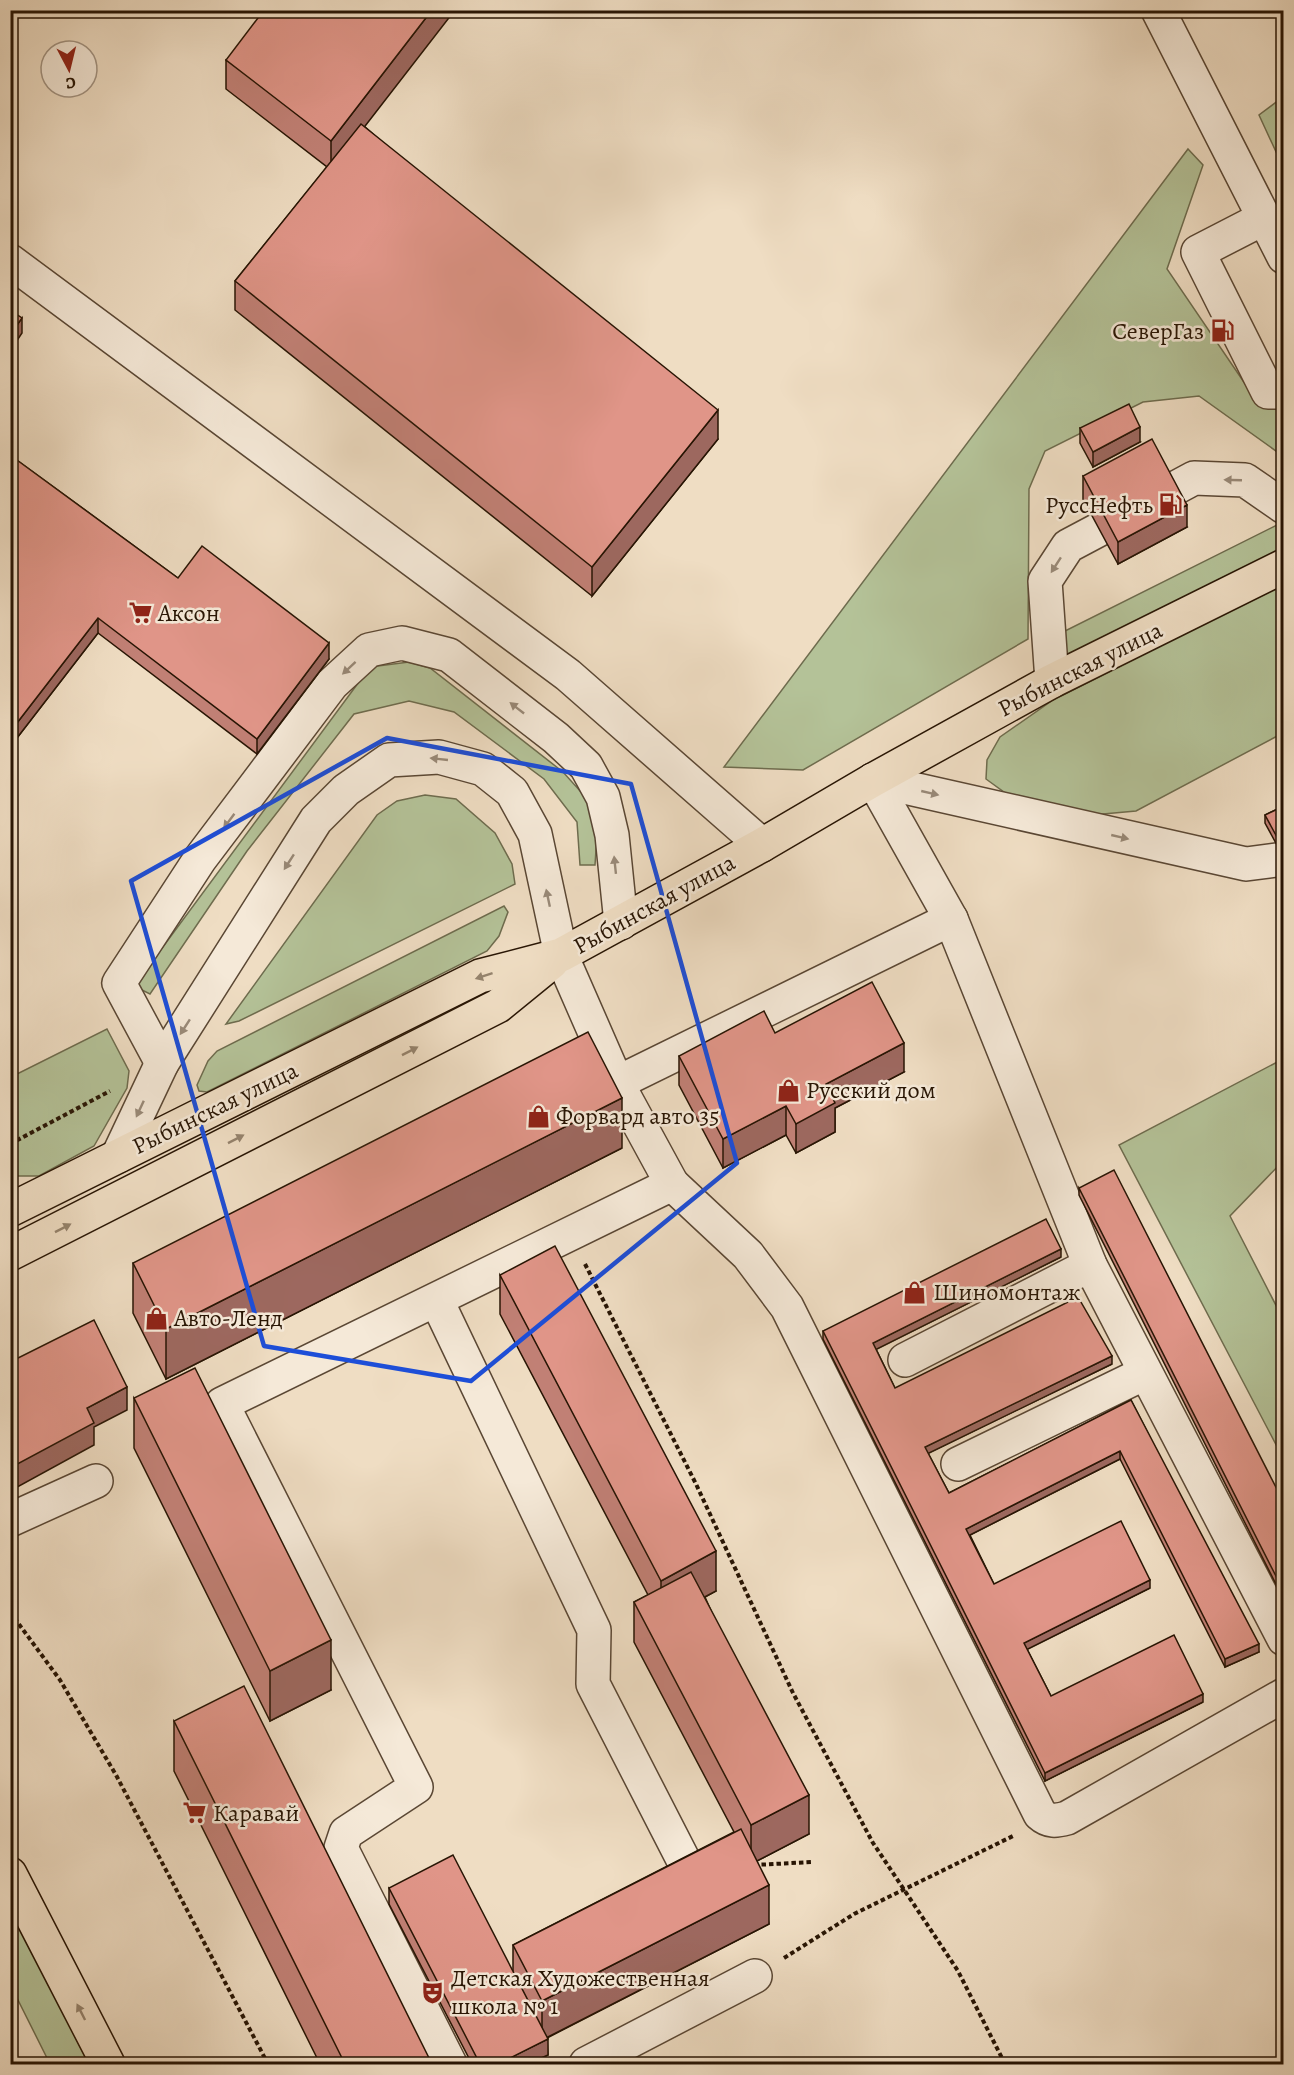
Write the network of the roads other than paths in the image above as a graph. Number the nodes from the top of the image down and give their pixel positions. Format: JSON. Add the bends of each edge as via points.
{"nodes":[{"id":1,"x":1158,"y":10,"type":"edge"},
{"id":2,"x":1264,"y":218,"type":"junction"},
{"id":3,"x":1284,"y":257,"type":"edge"},
{"id":4,"x":10,"y":261,"type":"edge"},
{"id":5,"x":1284,"y":392,"type":"edge"},
{"id":6,"x":1168,"y":492,"type":"edge"},
{"id":7,"x":1284,"y":507,"type":"edge"},
{"id":8,"x":1100,"y":529,"type":"edge"},
{"id":9,"x":1284,"y":566,"type":"edge"},
{"id":10,"x":1052,"y":681,"type":"junction"},
{"id":11,"x":873,"y":780,"type":"junction"},
{"id":12,"x":762,"y":845,"type":"junction"},
{"id":13,"x":1284,"y":860,"type":"edge"},
{"id":14,"x":951,"y":919,"type":"junction"},
{"id":15,"x":621,"y":923,"type":"junction"},
{"id":16,"x":561,"y":955,"type":"junction"},
{"id":17,"x":162,"y":1063,"type":"junction"},
{"id":18,"x":617,"y":1083,"type":"junction"},
{"id":19,"x":118,"y":1156,"type":"junction"},
{"id":20,"x":672,"y":1184,"type":"junction"},
{"id":21,"x":10,"y":1210,"type":"edge"},
{"id":22,"x":10,"y":1254,"type":"edge"},
{"id":23,"x":1090,"y":1265,"type":"junction"},
{"id":24,"x":437,"y":1301,"type":"junction"},
{"id":25,"x":905,"y":1360,"type":"dead end"},
{"id":26,"x":1145,"y":1373,"type":"junction"},
{"id":27,"x":958,"y":1464,"type":"dead end"},
{"id":28,"x":96,"y":1481,"type":"dead end"},
{"id":29,"x":10,"y":1520,"type":"edge"},
{"id":30,"x":1284,"y":1639,"type":"edge"},
{"id":31,"x":1284,"y":1695,"type":"edge"},
{"id":32,"x":688,"y":1869,"type":"edge"},
{"id":33,"x":10,"y":1874,"type":"edge"},
{"id":34,"x":755,"y":1976,"type":"road end"},
{"id":35,"x":108,"y":2064,"type":"edge"},
{"id":36,"x":450,"y":2064,"type":"edge"},
{"id":37,"x":586,"y":2064,"type":"edge"}],
"edges":[{"from":1,"to":2,"type":"lane"},
{"from":2,"to":3,"type":"lane"},
{"from":2,"to":5,"type":"lane","via":[[1198,252],[1268,393]]},
{"from":4,"to":12,"type":"lane","via":[[568,675]]},
{"from":7,"to":6,"type":"lane","one_way":true,"via":[[1245,480],[1194,478]]},
{"from":8,"to":10,"type":"lane","one_way":true,"via":[[1068,546],[1045,581]]},
{"from":9,"to":10,"type":"main road","name":"Рыбинская улица"},
{"from":10,"to":11,"type":"main road","name":"Рыбинская улица"},
{"from":11,"to":12,"type":"main road","name":"Рыбинская улица"},
{"from":11,"to":13,"type":"lane","one_way":true,"via":[[1246,864]]},
{"from":11,"to":14,"type":"lane"},
{"from":12,"to":15,"type":"main road","name":"Рыбинская улица"},
{"from":14,"to":18,"type":"lane"},
{"from":14,"to":23,"type":"lane"},
{"from":15,"to":16,"type":"main road","name":"Рыбинская улица"},
{"from":15,"to":17,"type":"lane","one_way":true,"via":[[612,835],[603,797],[586,766],[449,655],[402,643],[369,650],[332,684],[207,849],[118,983]]},
{"from":16,"to":17,"type":"lane","one_way":true,"via":[[535,834],[512,792],[483,769],[439,757],[389,760],[346,790],[316,820]]},
{"from":16,"to":18,"type":"lane"},
{"from":16,"to":19,"type":"main road","name":"Рыбинская улица","one_way":true,"via":[[480,976]]},
{"from":22,"to":16,"type":"main road","one_way":true,"via":[[498,1006]]},
{"from":17,"to":19,"type":"lane","one_way":true},
{"from":18,"to":20,"type":"lane"},
{"from":19,"to":21,"type":"main road","name":"Рыбинская улица"},
{"from":20,"to":24,"type":"lane"},
{"from":20,"to":31,"type":"lane","via":[[748,1255],[787,1307],[1040,1814],[1057,1821],[1067,1818]]},
{"from":23,"to":25,"type":"lane"},
{"from":23,"to":26,"type":"lane"},
{"from":24,"to":32,"type":"lane","via":[[594,1630],[593,1684]]},
{"from":24,"to":36,"type":"lane","via":[[222,1404],[416,1787],[346,1833],[341,1848]]},
{"from":26,"to":27,"type":"lane"},
{"from":26,"to":30,"type":"lane"},
{"from":28,"to":29,"type":"lane"},
{"from":35,"to":33,"type":"main road","one_way":true},
{"from":34,"to":37,"type":"lane"}]}
